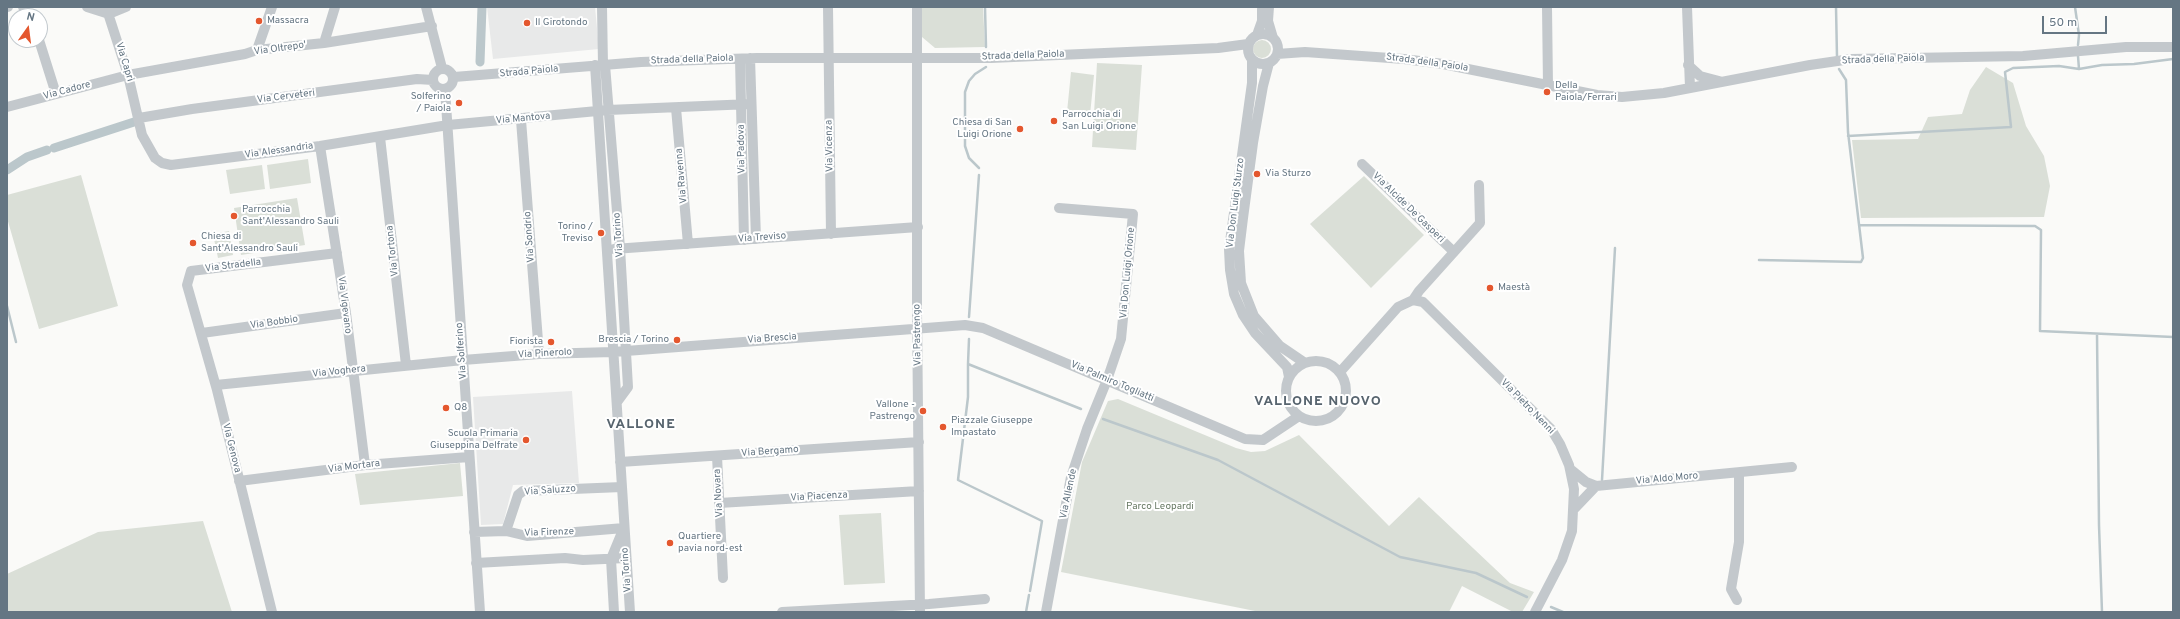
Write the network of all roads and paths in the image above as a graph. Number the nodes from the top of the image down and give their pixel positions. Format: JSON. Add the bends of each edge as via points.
{"nodes":[{"id":1,"x":87,"y":7,"type":"edge"},
{"id":2,"x":126,"y":7,"type":"edge"},
{"id":3,"x":272,"y":7,"type":"edge"},
{"id":4,"x":335,"y":7,"type":"edge"},
{"id":5,"x":426,"y":7,"type":"edge"},
{"id":6,"x":828,"y":7,"type":"edge"},
{"id":7,"x":918,"y":7,"type":"edge"},
{"id":8,"x":1262,"y":7,"type":"edge"},
{"id":9,"x":1269,"y":7,"type":"edge"},
{"id":10,"x":1547,"y":7,"type":"edge"},
{"id":11,"x":1687,"y":7,"type":"edge"},
{"id":12,"x":602,"y":10,"type":"edge"},
{"id":13,"x":107,"y":11,"type":"edge"},
{"id":14,"x":432,"y":26,"type":"junction"},
{"id":15,"x":1257,"y":35,"type":"junction"},
{"id":16,"x":1275,"y":40,"type":"junction"},
{"id":17,"x":324,"y":43,"type":"junction"},
{"id":18,"x":1248,"y":44,"type":"junction"},
{"id":19,"x":2173,"y":47,"type":"edge"},
{"id":20,"x":42,"y":48,"type":"edge"},
{"id":21,"x":1218,"y":48,"type":"junction"},
{"id":22,"x":257,"y":50,"type":"junction"},
{"id":23,"x":1305,"y":52,"type":"junction"},
{"id":24,"x":1277,"y":54,"type":"junction"},
{"id":25,"x":828,"y":58,"type":"junction"},
{"id":26,"x":918,"y":58,"type":"junction"},
{"id":27,"x":1251,"y":58,"type":"junction"},
{"id":28,"x":745,"y":59,"type":"junction"},
{"id":29,"x":1269,"y":63,"type":"junction"},
{"id":30,"x":601,"y":65,"type":"junction"},
{"id":31,"x":1688,"y":65,"type":"junction"},
{"id":32,"x":442,"y":68,"type":"junction"},
{"id":33,"x":128,"y":75,"type":"junction"},
{"id":34,"x":454,"y":77,"type":"junction"},
{"id":35,"x":433,"y":80,"type":"junction"},
{"id":36,"x":1722,"y":82,"type":"junction"},
{"id":37,"x":1548,"y":86,"type":"junction"},
{"id":38,"x":1690,"y":88,"type":"junction"},
{"id":39,"x":445,"y":89,"type":"junction"},
{"id":40,"x":56,"y":94,"type":"junction"},
{"id":41,"x":746,"y":104,"type":"junction"},
{"id":42,"x":7,"y":107,"type":"edge"},
{"id":43,"x":676,"y":108,"type":"junction"},
{"id":44,"x":608,"y":110,"type":"junction"},
{"id":45,"x":598,"y":112,"type":"junction"},
{"id":46,"x":139,"y":118,"type":"junction"},
{"id":47,"x":522,"y":120,"type":"junction"},
{"id":48,"x":448,"y":125,"type":"junction"},
{"id":49,"x":380,"y":137,"type":"junction"},
{"id":50,"x":320,"y":146,"type":"junction"},
{"id":51,"x":1362,"y":164,"type":"dead end"},
{"id":52,"x":1479,"y":185,"type":"dead end"},
{"id":53,"x":1059,"y":208,"type":"dead end"},
{"id":54,"x":918,"y":227,"type":"junction"},
{"id":55,"x":831,"y":234,"type":"junction"},
{"id":56,"x":756,"y":239,"type":"junction"},
{"id":57,"x":744,"y":240,"type":"junction"},
{"id":58,"x":688,"y":244,"type":"junction"},
{"id":59,"x":620,"y":248,"type":"junction"},
{"id":60,"x":606,"y":249,"type":"junction"},
{"id":61,"x":1454,"y":252,"type":"junction"},
{"id":62,"x":337,"y":253,"type":"junction"},
{"id":63,"x":187,"y":285,"type":"joint"},
{"id":64,"x":1413,"y":300,"type":"junction"},
{"id":65,"x":346,"y":313,"type":"junction"},
{"id":66,"x":918,"y":328,"type":"junction"},
{"id":67,"x":202,"y":332,"type":"junction"},
{"id":68,"x":626,"y":351,"type":"junction"},
{"id":69,"x":613,"y":352,"type":"junction"},
{"id":70,"x":539,"y":354,"type":"junction"},
{"id":71,"x":463,"y":360,"type":"junction"},
{"id":72,"x":1305,"y":363,"type":"junction"},
{"id":73,"x":406,"y":365,"type":"junction"},
{"id":74,"x":352,"y":371,"type":"junction"},
{"id":75,"x":1340,"y":372,"type":"junction"},
{"id":76,"x":1289,"y":377,"type":"junction"},
{"id":77,"x":1107,"y":380,"type":"junction"},
{"id":78,"x":216,"y":385,"type":"junction"},
{"id":79,"x":617,"y":402,"type":"junction"},
{"id":80,"x":1299,"y":416,"type":"junction"},
{"id":81,"x":919,"y":442,"type":"junction"},
{"id":82,"x":469,"y":456,"type":"junction"},
{"id":83,"x":717,"y":456,"type":"junction"},
{"id":84,"x":620,"y":462,"type":"junction"},
{"id":85,"x":365,"y":465,"type":"junction"},
{"id":86,"x":1792,"y":467,"type":"dead end"},
{"id":87,"x":1570,"y":469,"type":"junction"},
{"id":88,"x":1739,"y":473,"type":"junction"},
{"id":89,"x":239,"y":481,"type":"junction"},
{"id":90,"x":1596,"y":486,"type":"junction"},
{"id":91,"x":622,"y":487,"type":"junction"},
{"id":92,"x":919,"y":492,"type":"junction"},
{"id":93,"x":719,"y":503,"type":"junction"},
{"id":94,"x":1575,"y":508,"type":"junction"},
{"id":95,"x":624,"y":528,"type":"junction"},
{"id":96,"x":506,"y":531,"type":"junction"},
{"id":97,"x":474,"y":532,"type":"junction"},
{"id":98,"x":626,"y":558,"type":"junction"},
{"id":99,"x":611,"y":559,"type":"junction"},
{"id":100,"x":476,"y":563,"type":"junction"},
{"id":101,"x":723,"y":578,"type":"dead end"},
{"id":102,"x":985,"y":599,"type":"dead end"},
{"id":103,"x":1737,"y":600,"type":"dead end"},
{"id":104,"x":920,"y":608,"type":"edge"},
{"id":105,"x":272,"y":612,"type":"edge"},
{"id":106,"x":480,"y":612,"type":"edge"},
{"id":107,"x":614,"y":612,"type":"edge"},
{"id":108,"x":630,"y":612,"type":"edge"},
{"id":109,"x":782,"y":612,"type":"edge"},
{"id":110,"x":1046,"y":612,"type":"edge"},
{"id":111,"x":1534,"y":612,"type":"edge"}],
"edges":[{"from":1,"to":13,"type":"street"},
{"from":2,"to":13,"type":"street"},
{"from":3,"to":22,"type":"street"},
{"from":4,"to":17,"type":"street"},
{"from":5,"to":14,"type":"street"},
{"from":6,"to":25,"type":"street"},
{"from":7,"to":26,"type":"street","name":"Via Pastrengo"},
{"from":8,"to":15,"type":"street","via":[[1262,21]]},
{"from":9,"to":16,"type":"street","via":[[1268,21]]},
{"from":10,"to":37,"type":"street"},
{"from":11,"to":31,"type":"street"},
{"from":12,"to":30,"type":"street"},
{"from":13,"to":33,"type":"street","name":"Via Capri"},
{"from":14,"to":17,"type":"street","name":"Via Oltrepo'"},
{"from":14,"to":32,"type":"street"},
{"from":15,"to":16,"type":"street","via":[[1267,35]]},
{"from":15,"to":18,"type":"street"},
{"from":16,"to":23,"type":"street","name":"Strada della Paiola"},
{"from":16,"to":24,"type":"street"},
{"from":17,"to":22,"type":"street","name":"Via Oltrepo'"},
{"from":18,"to":21,"type":"street","name":"Strada della Paiola"},
{"from":18,"to":27,"type":"street"},
{"from":19,"to":36,"type":"street","name":"Strada della Paiola","via":[[2126,47],[2023,56],[1851,59]]},
{"from":20,"to":40,"type":"street"},
{"from":21,"to":26,"type":"street","name":"Strada della Paiola","via":[[991,58]]},
{"from":21,"to":27,"type":"street","name":"Strada della Paiola"},
{"from":22,"to":33,"type":"street","name":"Via Oltrepo'"},
{"from":23,"to":24,"type":"street","name":"Strada della Paiola"},
{"from":23,"to":37,"type":"street","name":"Strada della Paiola","via":[[1435,63]]},
{"from":24,"to":29,"type":"street"},
{"from":25,"to":26,"type":"street","name":"Strada della Paiola"},
{"from":25,"to":28,"type":"street","name":"Strada della Paiola"},
{"from":25,"to":55,"type":"street","name":"Via Vicenza"},
{"from":26,"to":54,"type":"street","name":"Via Pastrengo"},
{"from":27,"to":29,"type":"street","via":[[1263,64]]},
{"from":27,"to":76,"type":"street","name":"Via Don Luigi Sturzo","via":[[1252,83],[1229,249],[1230,270],[1234,294],[1243,315],[1255,333],[1287,367]]},
{"from":28,"to":30,"type":"street","name":"Strada della Paiola"},
{"from":28,"to":41,"type":"street","name":"Via Padova"},
{"from":29,"to":72,"type":"street","name":"Via Don Luigi Sturzo","via":[[1262,86],[1243,218],[1239,251],[1241,283],[1254,316],[1280,346]]},
{"from":30,"to":34,"type":"street","name":"Strada Paiola"},
{"from":30,"to":44,"type":"street","name":"Via Torino"},
{"from":30,"to":45,"type":"street","name":"Via Torino"},
{"from":31,"to":36,"type":"street","via":[[1700,76]]},
{"from":31,"to":38,"type":"street"},
{"from":32,"to":34,"type":"street","via":[[449,70]]},
{"from":32,"to":35,"type":"street","via":[[435,72]]},
{"from":33,"to":40,"type":"street","name":"Via Cadore"},
{"from":33,"to":46,"type":"street","name":"Via Capri"},
{"from":34,"to":39,"type":"street","via":[[452,85]]},
{"from":35,"to":39,"type":"street","via":[[437,87]]},
{"from":35,"to":46,"type":"street","name":"Via Cerveteri","via":[[417,79]]},
{"from":36,"to":38,"type":"street","name":"Strada della Paiola"},
{"from":37,"to":38,"type":"street","name":"Strada della Paiola","via":[[1622,97]]},
{"from":39,"to":48,"type":"street","name":"Via Solferino"},
{"from":40,"to":42,"type":"street","name":"Via Cadore"},
{"from":41,"to":43,"type":"street"},
{"from":41,"to":56,"type":"street","name":"Via Padova"},
{"from":41,"to":57,"type":"street","name":"Via Padova"},
{"from":43,"to":44,"type":"street"},
{"from":43,"to":58,"type":"street","name":"Via Ravenna"},
{"from":44,"to":45,"type":"street","name":"Via Mantova"},
{"from":44,"to":59,"type":"street","name":"Via Torino"},
{"from":45,"to":47,"type":"street","name":"Via Mantova"},
{"from":45,"to":60,"type":"street","name":"Via Torino"},
{"from":46,"to":50,"type":"street","name":"Via Alessandria","via":[[142,135],[155,158],[171,165]]},
{"from":47,"to":48,"type":"street","name":"Via Mantova"},
{"from":47,"to":70,"type":"street","name":"Via Sondrio"},
{"from":48,"to":49,"type":"street","name":"Via Alessandria"},
{"from":48,"to":71,"type":"street","name":"Via Solferino"},
{"from":49,"to":50,"type":"street","name":"Via Alessandria"},
{"from":49,"to":73,"type":"street","name":"Via Tortona"},
{"from":50,"to":62,"type":"street","name":"Via Vigevano"},
{"from":51,"to":61,"type":"street","name":"Via Alcide De Gasperi"},
{"from":52,"to":61,"type":"street","via":[[1480,223]]},
{"from":53,"to":77,"type":"street","name":"Via Don Luigi Orione","via":[[1133,214],[1121,339]]},
{"from":54,"to":55,"type":"street","name":"Via Treviso"},
{"from":54,"to":66,"type":"street","name":"Via Pastrengo"},
{"from":55,"to":56,"type":"street","name":"Via Treviso"},
{"from":56,"to":57,"type":"street","name":"Via Treviso"},
{"from":57,"to":58,"type":"street","name":"Via Treviso"},
{"from":58,"to":59,"type":"street","name":"Via Treviso"},
{"from":59,"to":60,"type":"street","name":"Via Treviso"},
{"from":59,"to":68,"type":"street","name":"Via Torino"},
{"from":60,"to":69,"type":"street","name":"Via Torino"},
{"from":61,"to":64,"type":"street"},
{"from":62,"to":63,"type":"street","name":"Via Stradella","via":[[191,271]]},
{"from":62,"to":65,"type":"street","name":"Via Vigevano"},
{"from":63,"to":67,"type":"street","name":"Via Genova"},
{"from":64,"to":75,"type":"street","via":[[1398,307]]},
{"from":64,"to":87,"type":"street","name":"Via Pietro Nenni","via":[[1422,302],[1551,429]]},
{"from":65,"to":67,"type":"street","name":"Via Bobbio"},
{"from":65,"to":74,"type":"street","name":"Via Vigevano"},
{"from":66,"to":68,"type":"street","name":"Via Brescia"},
{"from":66,"to":77,"type":"street","name":"Via Palmiro Togliatti","via":[[965,325],[984,328]]},
{"from":66,"to":81,"type":"street","name":"Via Pastrengo"},
{"from":67,"to":78,"type":"street","name":"Via Genova"},
{"from":68,"to":69,"type":"street","name":"Via Pinerolo"},
{"from":68,"to":79,"type":"street","name":"Via Torino","via":[[628,387]]},
{"from":69,"to":70,"type":"street","name":"Via Pinerolo"},
{"from":69,"to":79,"type":"street","name":"Via Torino"},
{"from":70,"to":71,"type":"street","name":"Via Pinerolo"},
{"from":71,"to":73,"type":"street","name":"Via Voghera"},
{"from":71,"to":82,"type":"street","name":"Via Solferino"},
{"from":72,"to":75,"type":"street","via":[[1324,362]]},
{"from":72,"to":76,"type":"street","via":[[1296,368]]},
{"from":73,"to":74,"type":"street","name":"Via Voghera"},
{"from":74,"to":78,"type":"street","name":"Via Voghera"},
{"from":74,"to":85,"type":"street","name":"Via Vigevano"},
{"from":75,"to":80,"type":"street","via":[[1345,381],[1346,392],[1338,412],[1319,421]]},
{"from":76,"to":80,"type":"street","via":[[1286,387],[1287,398],[1291,408]]},
{"from":77,"to":80,"type":"street","name":"Via Palmiro Togliatti","via":[[1245,439],[1263,440]]},
{"from":77,"to":110,"type":"street","name":"Via Allende","via":[[1071,477]]},
{"from":78,"to":89,"type":"street","name":"Via Genova"},
{"from":79,"to":84,"type":"street","name":"Via Torino"},
{"from":81,"to":83,"type":"street","name":"Via Bergamo"},
{"from":81,"to":92,"type":"street","name":"Via Pastrengo"},
{"from":82,"to":85,"type":"street","name":"Via Mortara"},
{"from":82,"to":97,"type":"street","name":"Via Solferino"},
{"from":83,"to":84,"type":"street","name":"Via Bergamo"},
{"from":83,"to":93,"type":"street","name":"Via Novara"},
{"from":84,"to":91,"type":"street","name":"Via Torino"},
{"from":85,"to":89,"type":"street","name":"Via Mortara"},
{"from":86,"to":88,"type":"street","name":"Via Aldo Moro"},
{"from":87,"to":90,"type":"street","via":[[1586,482]]},
{"from":87,"to":94,"type":"street","name":"Via Pietro Nenni"},
{"from":88,"to":90,"type":"street","name":"Via Aldo Moro"},
{"from":88,"to":103,"type":"street","via":[[1739,542],[1731,589]]},
{"from":89,"to":105,"type":"street","name":"Via Genova"},
{"from":90,"to":94,"type":"street"},
{"from":91,"to":95,"type":"street","name":"Via Torino"},
{"from":91,"to":96,"type":"street","name":"Via Saluzzo","via":[[522,491],[518,495]]},
{"from":92,"to":93,"type":"street","name":"Via Piacenza"},
{"from":92,"to":104,"type":"street","name":"Via Pastrengo"},
{"from":93,"to":101,"type":"street","name":"Via Novara"},
{"from":94,"to":111,"type":"street","name":"Via Pietro Nenni","via":[[1572,531],[1562,560]]},
{"from":95,"to":96,"type":"street","name":"Via Firenze","via":[[527,536]]},
{"from":95,"to":98,"type":"street","name":"Via Torino"},
{"from":95,"to":99,"type":"street","name":"Via Torino"},
{"from":96,"to":97,"type":"street","name":"Via Firenze"},
{"from":97,"to":100,"type":"street","name":"Via Solferino"},
{"from":98,"to":99,"type":"street"},
{"from":98,"to":108,"type":"street","name":"Via Torino"},
{"from":99,"to":100,"type":"street","via":[[565,558]]},
{"from":99,"to":107,"type":"street","name":"Via Torino"},
{"from":100,"to":106,"type":"street","name":"Via Solferino"},
{"from":102,"to":104,"type":"street","via":[[928,604]]},
{"from":104,"to":109,"type":"street"}]}
